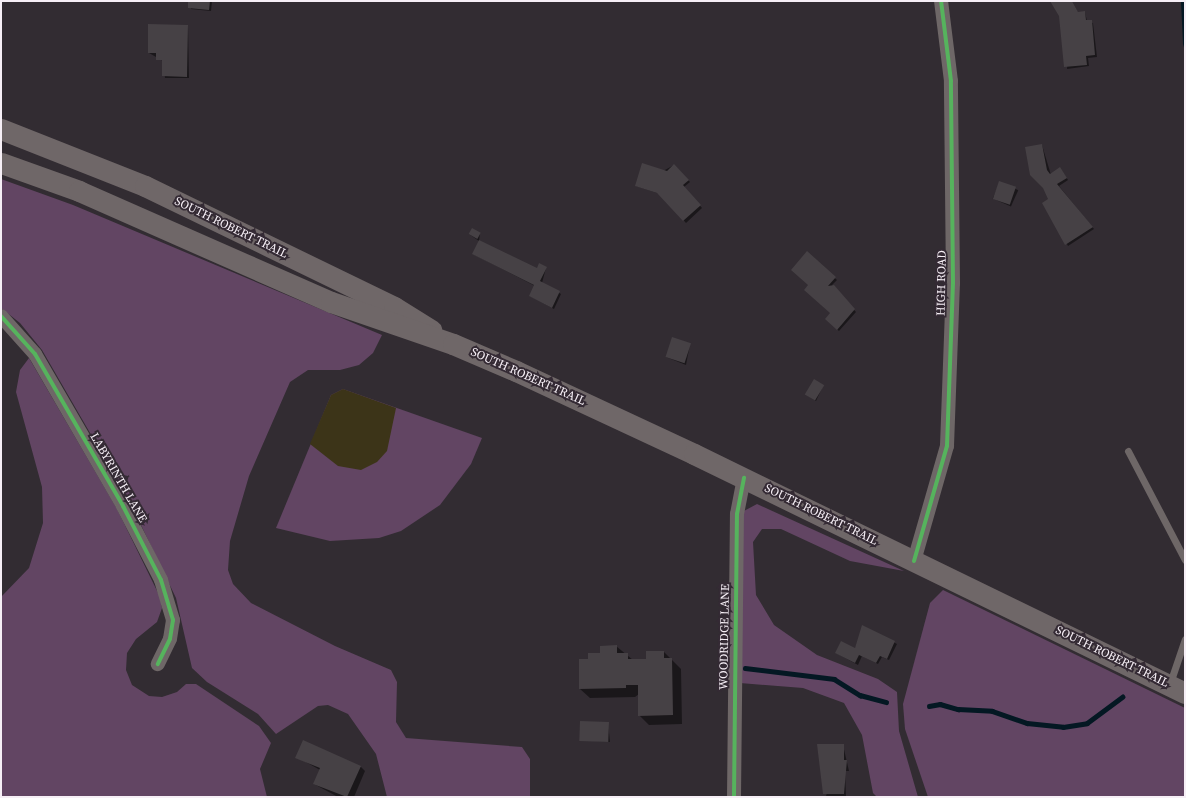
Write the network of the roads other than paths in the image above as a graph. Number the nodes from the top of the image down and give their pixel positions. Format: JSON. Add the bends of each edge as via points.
{"nodes":[{"id":1,"x":941,"y":1,"type":"edge"},
{"id":2,"x":1,"y":129,"type":"edge"},
{"id":3,"x":1,"y":163,"type":"edge"},
{"id":4,"x":1,"y":316,"type":"edge"},
{"id":5,"x":453,"y":344,"type":"junction"},
{"id":6,"x":1128,"y":451,"type":"dead end"},
{"id":7,"x":744,"y":478,"type":"junction"},
{"id":8,"x":1185,"y":560,"type":"edge"},
{"id":9,"x":914,"y":561,"type":"junction"},
{"id":10,"x":1185,"y":639,"type":"edge"},
{"id":11,"x":158,"y":664,"type":"dead end"},
{"id":12,"x":1177,"y":689,"type":"edge"},
{"id":13,"x":734,"y":797,"type":"edge"}],
"edges":[{"from":1,"to":9,"type":"street","name":"HIGH ROAD","via":[[951,89],[953,283],[947,446]]},
{"from":2,"to":5,"type":"main road","name":"SOUTH ROBERT TRAIL","via":[[145,186],[394,307]]},
{"from":3,"to":5,"type":"main road","name":"SOUTH ROBERT TRAIL","via":[[79,191],[338,305]]},
{"from":4,"to":11,"type":"street","name":"LABYRINTH LANE","via":[[35,354],[123,506],[161,580],[171,607],[173,626]]},
{"from":5,"to":7,"type":"main road","name":"SOUTH ROBERT TRAIL"},
{"from":6,"to":8,"type":"lane"},
{"from":7,"to":9,"type":"main road","name":"SOUTH ROBERT TRAIL"},
{"from":7,"to":13,"type":"street","name":"WOODRIDGE LANE","via":[[737,514]]},
{"from":9,"to":12,"type":"main road","name":"SOUTH ROBERT TRAIL"},
{"from":10,"to":12,"type":"lane"}]}
